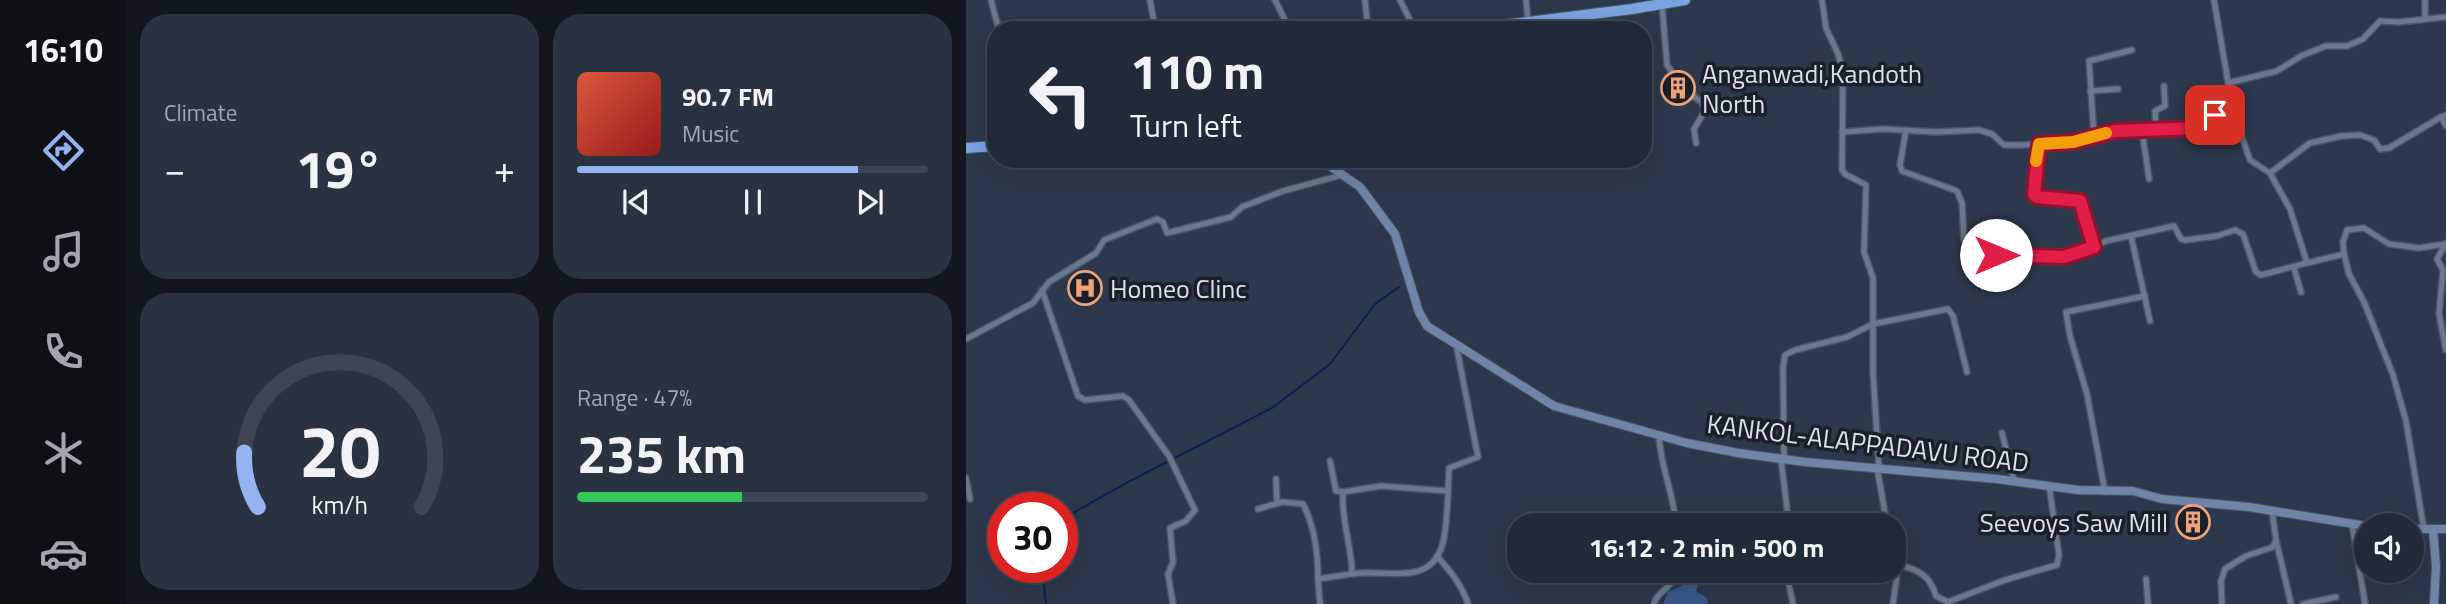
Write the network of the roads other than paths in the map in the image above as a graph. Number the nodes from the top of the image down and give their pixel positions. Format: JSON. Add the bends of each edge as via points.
{"nodes":[{"id":1,"x":991,"y":0,"type":"edge"},
{"id":2,"x":1150,"y":0,"type":"edge"},
{"id":3,"x":1276,"y":0,"type":"edge"},
{"id":4,"x":1365,"y":0,"type":"edge"},
{"id":5,"x":1399,"y":0,"type":"edge"},
{"id":6,"x":1526,"y":0,"type":"edge"},
{"id":7,"x":1685,"y":0,"type":"edge"},
{"id":8,"x":1822,"y":0,"type":"edge"},
{"id":9,"x":2214,"y":0,"type":"edge"},
{"id":10,"x":2425,"y":0,"type":"edge"},
{"id":11,"x":1658,"y":3,"type":"edge"},
{"id":12,"x":2446,"y":17,"type":"edge"},
{"id":13,"x":2425,"y":19,"type":"junction"},
{"id":14,"x":997,"y":21,"type":"edge"},
{"id":15,"x":1152,"y":21,"type":"edge"},
{"id":16,"x":1286,"y":21,"type":"edge"},
{"id":17,"x":1367,"y":21,"type":"edge"},
{"id":18,"x":1410,"y":21,"type":"edge"},
{"id":19,"x":1529,"y":21,"type":"edge"},
{"id":20,"x":1542,"y":21,"type":"edge"},
{"id":21,"x":2132,"y":50,"type":"dead end"},
{"id":22,"x":2228,"y":83,"type":"junction"},
{"id":23,"x":2164,"y":86,"type":"dead end"},
{"id":24,"x":2118,"y":89,"type":"dead end"},
{"id":25,"x":2090,"y":91,"type":"junction"},
{"id":26,"x":2233,"y":111,"type":"junction"},
{"id":27,"x":2444,"y":116,"type":"edge"},
{"id":28,"x":2446,"y":126,"type":"edge"},
{"id":29,"x":1906,"y":130,"type":"junction"},
{"id":30,"x":2141,"y":130,"type":"junction"},
{"id":31,"x":2156,"y":130,"type":"junction"},
{"id":32,"x":1842,"y":132,"type":"junction"},
{"id":33,"x":2094,"y":136,"type":"junction"},
{"id":34,"x":1696,"y":143,"type":"dead end"},
{"id":35,"x":2039,"y":144,"type":"junction"},
{"id":36,"x":987,"y":147,"type":"edge"},
{"id":37,"x":966,"y":148,"type":"edge"},
{"id":38,"x":1332,"y":168,"type":"edge"},
{"id":39,"x":2270,"y":173,"type":"junction"},
{"id":40,"x":1342,"y":175,"type":"junction"},
{"id":41,"x":2150,"y":179,"type":"dead end"},
{"id":42,"x":2131,"y":236,"type":"junction"},
{"id":43,"x":2446,"y":244,"type":"edge"},
{"id":44,"x":2094,"y":247,"type":"junction"},
{"id":45,"x":2344,"y":254,"type":"junction"},
{"id":46,"x":2307,"y":263,"type":"junction"},
{"id":47,"x":2294,"y":268,"type":"junction"},
{"id":48,"x":1042,"y":290,"type":"junction"},
{"id":49,"x":2301,"y":292,"type":"dead end"},
{"id":50,"x":2145,"y":296,"type":"junction"},
{"id":51,"x":2150,"y":321,"type":"dead end"},
{"id":52,"x":1873,"y":324,"type":"junction"},
{"id":53,"x":966,"y":338,"type":"edge"},
{"id":54,"x":1456,"y":344,"type":"junction"},
{"id":55,"x":2446,"y":350,"type":"edge"},
{"id":56,"x":1966,"y":372,"type":"dead end"},
{"id":57,"x":2001,"y":433,"type":"dead end"},
{"id":58,"x":1659,"y":435,"type":"junction"},
{"id":59,"x":1783,"y":459,"type":"junction"},
{"id":60,"x":1330,"y":461,"type":"dead end"},
{"id":61,"x":1878,"y":468,"type":"junction"},
{"id":62,"x":966,"y":478,"type":"edge"},
{"id":63,"x":1276,"y":479,"type":"dead end"},
{"id":64,"x":2014,"y":481,"type":"junction"},
{"id":65,"x":2049,"y":485,"type":"junction"},
{"id":66,"x":1448,"y":491,"type":"junction"},
{"id":67,"x":1343,"y":492,"type":"junction"},
{"id":68,"x":2105,"y":492,"type":"junction"},
{"id":69,"x":970,"y":499,"type":"dead end"},
{"id":70,"x":1277,"y":503,"type":"junction"},
{"id":71,"x":1258,"y":509,"type":"dead end"},
{"id":72,"x":2272,"y":511,"type":"junction"},
{"id":73,"x":1675,"y":513,"type":"edge"},
{"id":74,"x":1788,"y":513,"type":"edge"},
{"id":75,"x":1885,"y":513,"type":"edge"},
{"id":76,"x":2352,"y":524,"type":"joint"},
{"id":77,"x":2446,"y":529,"type":"edge"},
{"id":78,"x":2424,"y":530,"type":"edge"},
{"id":79,"x":2428,"y":530,"type":"junction"},
{"id":80,"x":2276,"y":540,"type":"junction"},
{"id":81,"x":1437,"y":556,"type":"junction"},
{"id":82,"x":1906,"y":567,"type":"edge"},
{"id":83,"x":1352,"y":574,"type":"junction"},
{"id":84,"x":1318,"y":579,"type":"junction"},
{"id":85,"x":2146,"y":579,"type":"dead end"},
{"id":86,"x":1671,"y":583,"type":"edge"},
{"id":87,"x":1789,"y":583,"type":"edge"},
{"id":88,"x":1896,"y":583,"type":"edge"},
{"id":89,"x":2336,"y":597,"type":"dead end"},
{"id":90,"x":1173,"y":604,"type":"edge"},
{"id":91,"x":1320,"y":604,"type":"edge"},
{"id":92,"x":1468,"y":604,"type":"edge"},
{"id":93,"x":1654,"y":604,"type":"edge"},
{"id":94,"x":1793,"y":604,"type":"edge"},
{"id":95,"x":1893,"y":604,"type":"edge"},
{"id":96,"x":2148,"y":604,"type":"edge"},
{"id":97,"x":2222,"y":604,"type":"edge"},
{"id":98,"x":2291,"y":604,"type":"edge"},
{"id":99,"x":2303,"y":604,"type":"edge"},
{"id":100,"x":2365,"y":604,"type":"edge"},
{"id":101,"x":2434,"y":604,"type":"edge"}],
"edges":[{"from":1,"to":14,"type":"street"},
{"from":2,"to":15,"type":"street"},
{"from":3,"to":16,"type":"street"},
{"from":4,"to":17,"type":"street"},
{"from":5,"to":18,"type":"street"},
{"from":6,"to":19,"type":"street"},
{"from":7,"to":11,"type":"highway"},
{"from":8,"to":32,"type":"street","via":[[1826,28],[1843,71]]},
{"from":9,"to":22,"type":"street"},
{"from":10,"to":13,"type":"street"},
{"from":11,"to":20,"type":"highway"},
{"from":11,"to":34,"type":"street","via":[[1667,65],[1702,102],[1704,111],[1694,129]]},
{"from":12,"to":13,"type":"street"},
{"from":13,"to":22,"type":"street","via":[[2380,21],[2363,39],[2347,46],[2326,47],[2277,71]]},
{"from":21,"to":25,"type":"street","via":[[2089,61]]},
{"from":22,"to":26,"type":"street"},
{"from":23,"to":31,"type":"street","via":[[2165,106],[2155,111]]},
{"from":24,"to":25,"type":"street"},
{"from":25,"to":33,"type":"street"},
{"from":26,"to":31,"type":"street","via":[[2215,115],[2199,128]]},
{"from":26,"to":39,"type":"street","via":[[2250,160]]},
{"from":27,"to":28,"type":"street"},
{"from":27,"to":39,"type":"street","via":[[2389,148],[2380,149],[2374,140],[2360,135],[2310,143]]},
{"from":29,"to":32,"type":"street"},
{"from":29,"to":35,"type":"street","via":[[1979,130],[2004,145]]},
{"from":29,"to":44,"type":"street","via":[[1902,171],[1957,191],[1964,240],[1983,255],[2064,257]]},
{"from":30,"to":31,"type":"street"},
{"from":30,"to":33,"type":"street"},
{"from":30,"to":41,"type":"street"},
{"from":32,"to":52,"type":"street","via":[[1842,170],[1866,185],[1864,252],[1872,278]]},
{"from":33,"to":35,"type":"street"},
{"from":35,"to":44,"type":"street","via":[[2034,194],[2080,201]]},
{"from":36,"to":37,"type":"highway"},
{"from":38,"to":40,"type":"main road","name":"KANKOL-ALAPPADAVU ROAD"},
{"from":39,"to":46,"type":"street","via":[[2290,209]]},
{"from":40,"to":48,"type":"street","via":[[1283,191],[1242,207],[1231,217],[1167,233],[1157,219],[1118,233]]},
{"from":40,"to":54,"type":"main road","name":"KANKOL-ALAPPADAVU ROAD","via":[[1360,187],[1395,234],[1427,326]]},
{"from":42,"to":44,"type":"street"},
{"from":42,"to":47,"type":"street","via":[[2171,226],[2185,240],[2235,230],[2243,234],[2256,272],[2261,275]]},
{"from":42,"to":50,"type":"street"},
{"from":43,"to":45,"type":"street","via":[[2419,248],[2389,244],[2364,228],[2347,230]]},
{"from":43,"to":55,"type":"street","via":[[2437,259],[2443,270],[2439,314]]},
{"from":45,"to":46,"type":"street"},
{"from":45,"to":79,"type":"street","via":[[2396,387]]},
{"from":46,"to":47,"type":"street"},
{"from":47,"to":49,"type":"street"},
{"from":48,"to":53,"type":"street","via":[[1032,303]]},
{"from":48,"to":90,"type":"street","via":[[1078,396],[1085,400],[1125,397],[1171,459],[1195,510],[1186,521],[1170,528],[1173,562],[1168,574]]},
{"from":50,"to":51,"type":"street"},
{"from":50,"to":68,"type":"street","via":[[2066,312]]},
{"from":52,"to":56,"type":"street","via":[[1948,309]]},
{"from":52,"to":59,"type":"street","via":[[1847,337],[1784,355]]},
{"from":52,"to":61,"type":"street"},
{"from":54,"to":58,"type":"main road","name":"KANKOL-ALAPPADAVU ROAD","via":[[1554,406]]},
{"from":54,"to":66,"type":"street","via":[[1478,457],[1449,468]]},
{"from":57,"to":64,"type":"street"},
{"from":58,"to":59,"type":"main road","name":"KANKOL-ALAPPADAVU ROAD"},
{"from":58,"to":73,"type":"street"},
{"from":59,"to":61,"type":"main road","name":"KANKOL-ALAPPADAVU ROAD"},
{"from":59,"to":74,"type":"street"},
{"from":60,"to":67,"type":"street","via":[[1334,487]]},
{"from":61,"to":64,"type":"main road","name":"KANKOL-ALAPPADAVU ROAD"},
{"from":61,"to":75,"type":"street"},
{"from":62,"to":69,"type":"street"},
{"from":63,"to":70,"type":"street"},
{"from":64,"to":65,"type":"main road","name":"KANKOL-ALAPPADAVU ROAD"},
{"from":65,"to":68,"type":"main road","name":"KANKOL-ALAPPADAVU ROAD"},
{"from":65,"to":82,"type":"street","via":[[2057,565],[1948,602],[1936,596],[1925,574]]},
{"from":66,"to":67,"type":"street","via":[[1381,486]]},
{"from":66,"to":81,"type":"street","via":[[1444,539]]},
{"from":67,"to":83,"type":"street"},
{"from":68,"to":72,"type":"main road","name":"KANKOL-ALAPPADAVU ROAD","via":[[2133,491],[2162,499]]},
{"from":70,"to":71,"type":"street"},
{"from":70,"to":84,"type":"street","via":[[1303,504],[1317,549]]},
{"from":72,"to":76,"type":"main road","name":"KANKOL-ALAPPADAVU ROAD"},
{"from":72,"to":80,"type":"street"},
{"from":76,"to":100,"type":"street"},
{"from":77,"to":79,"type":"main road"},
{"from":78,"to":79,"type":"main road"},
{"from":79,"to":101,"type":"main road","via":[[2436,566]]},
{"from":80,"to":97,"type":"street","via":[[2273,547],[2225,569]]},
{"from":80,"to":98,"type":"street"},
{"from":81,"to":83,"type":"street","via":[[1414,574]]},
{"from":81,"to":92,"type":"street"},
{"from":83,"to":84,"type":"street"},
{"from":84,"to":91,"type":"street"},
{"from":85,"to":96,"type":"street"},
{"from":86,"to":93,"type":"street"},
{"from":87,"to":94,"type":"street"},
{"from":88,"to":95,"type":"street"},
{"from":89,"to":99,"type":"street"}]}
